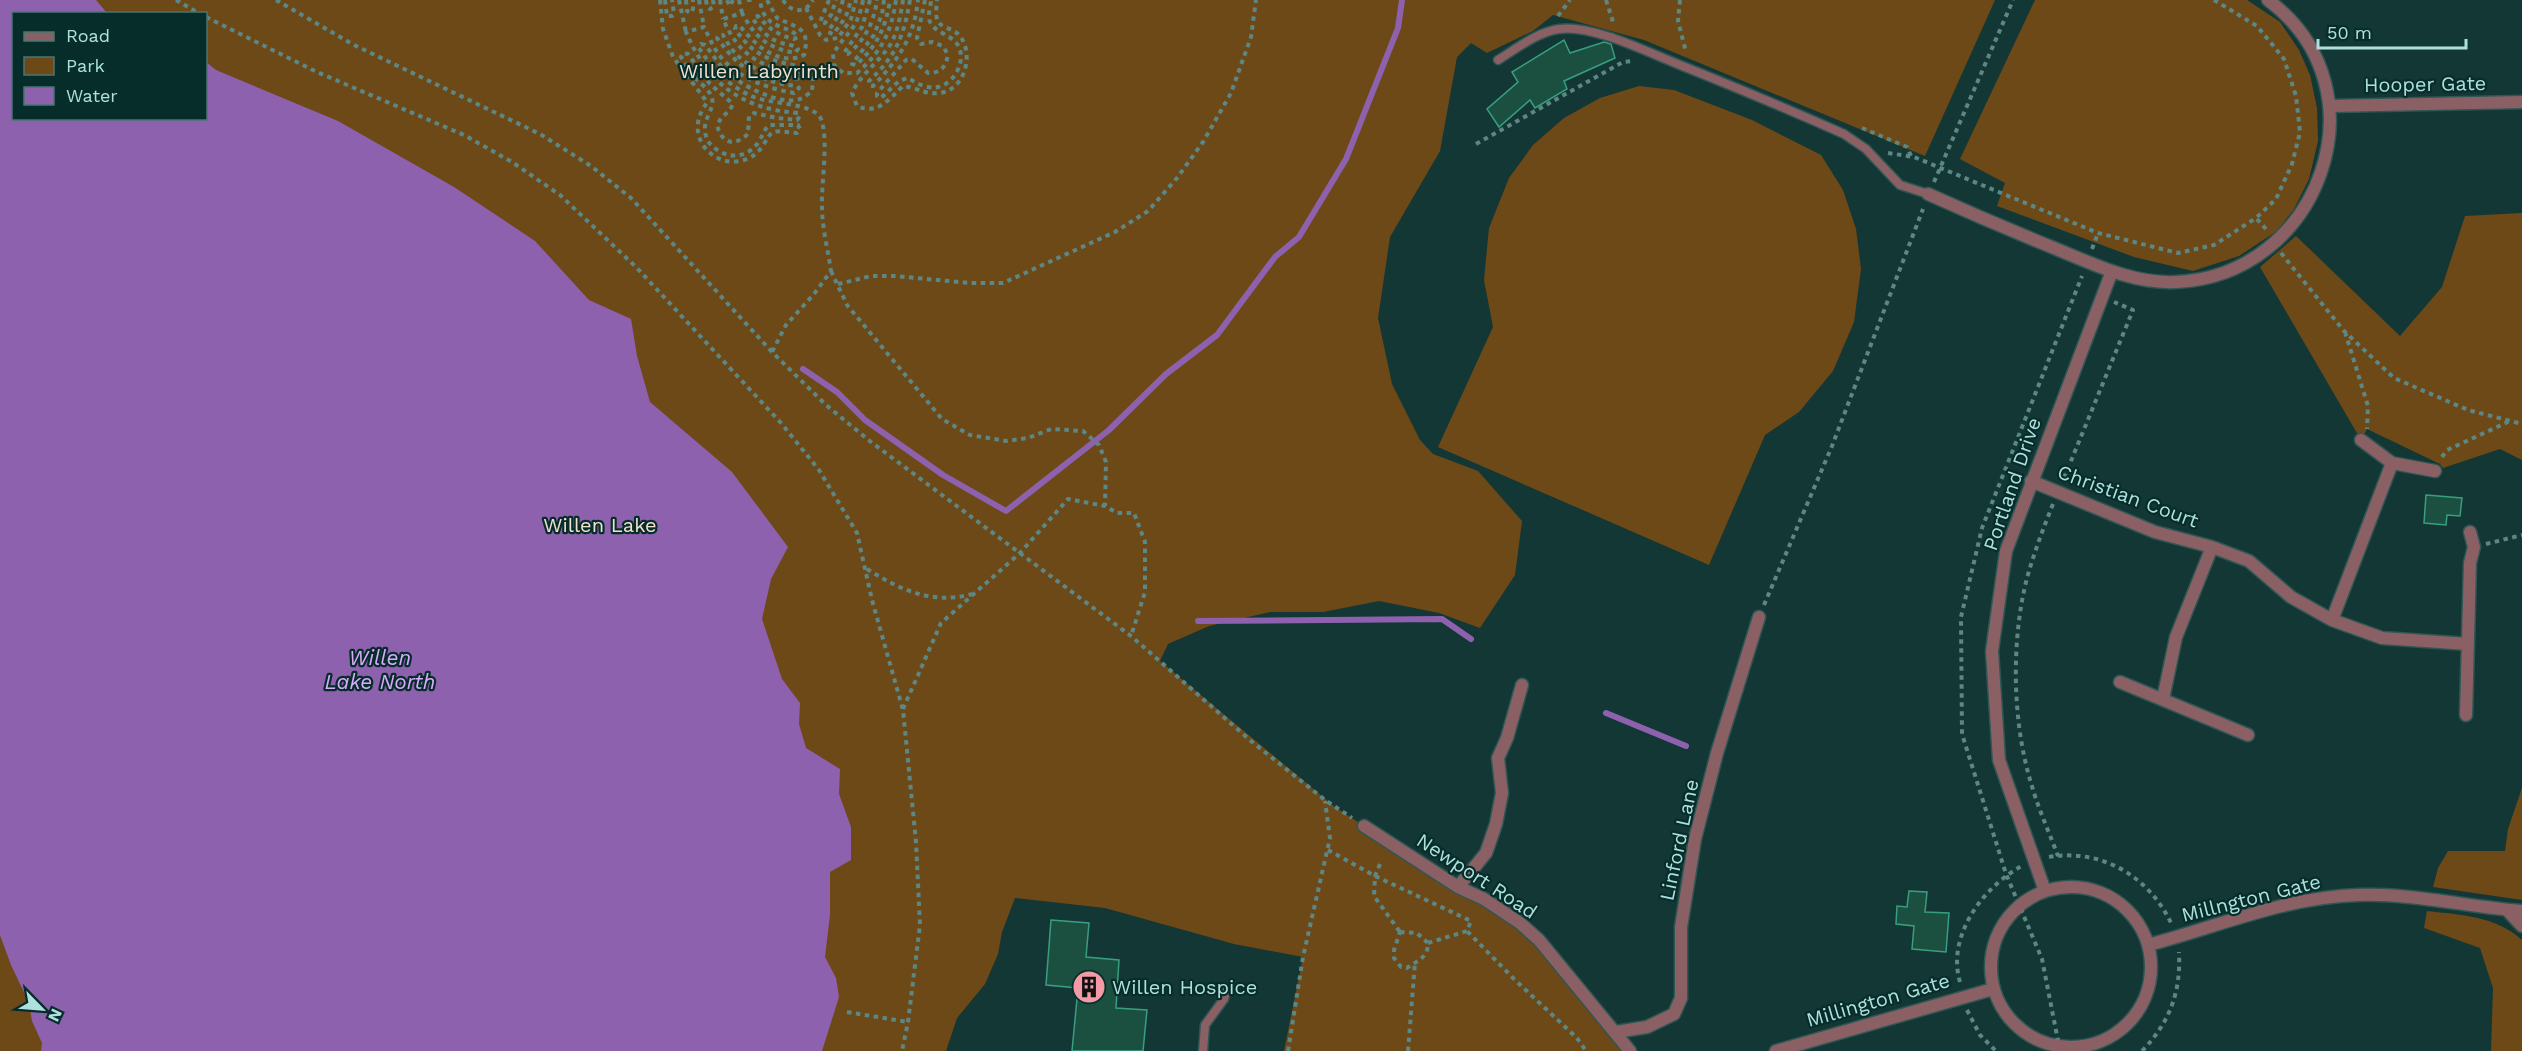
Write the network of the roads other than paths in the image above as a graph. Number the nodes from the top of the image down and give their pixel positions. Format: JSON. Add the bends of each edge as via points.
{"nodes":[{"id":1,"x":2268,"y":0,"type":"edge"},
{"id":2,"x":1498,"y":60,"type":"dead end"},
{"id":3,"x":2522,"y":102,"type":"edge"},
{"id":4,"x":2330,"y":106,"type":"junction"},
{"id":5,"x":1928,"y":194,"type":"joint"},
{"id":6,"x":2112,"y":272,"type":"junction"},
{"id":7,"x":2361,"y":440,"type":"road end"},
{"id":8,"x":2392,"y":463,"type":"junction"},
{"id":9,"x":2434,"y":471,"type":"road end"},
{"id":10,"x":2031,"y":481,"type":"junction"},
{"id":11,"x":2470,"y":532,"type":"dead end"},
{"id":12,"x":2212,"y":547,"type":"junction"},
{"id":13,"x":1759,"y":617,"type":"road end"},
{"id":14,"x":2332,"y":620,"type":"junction"},
{"id":15,"x":2468,"y":644,"type":"junction"},
{"id":16,"x":2120,"y":682,"type":"dead end"},
{"id":17,"x":1521,"y":685,"type":"dead end"},
{"id":18,"x":2163,"y":699,"type":"junction"},
{"id":19,"x":2466,"y":715,"type":"dead end"},
{"id":20,"x":2248,"y":735,"type":"dead end"},
{"id":21,"x":1364,"y":826,"type":"road end"},
{"id":22,"x":1458,"y":887,"type":"junction"},
{"id":23,"x":2045,"y":891,"type":"junction"},
{"id":24,"x":2507,"y":910,"type":"junction"},
{"id":25,"x":2522,"y":911,"type":"edge"},
{"id":26,"x":2522,"y":926,"type":"edge"},
{"id":27,"x":2148,"y":945,"type":"junction"},
{"id":28,"x":1993,"y":989,"type":"junction"},
{"id":29,"x":1226,"y":992,"type":"dead end"},
{"id":30,"x":1616,"y":1032,"type":"junction"},
{"id":31,"x":2091,"y":1048,"type":"edge"},
{"id":32,"x":2060,"y":1049,"type":"edge"},
{"id":33,"x":1203,"y":1051,"type":"edge"},
{"id":34,"x":1630,"y":1051,"type":"edge"},
{"id":35,"x":1776,"y":1051,"type":"edge"}],
"edges":[{"from":1,"to":4,"type":"street","via":[[2287,16],[2312,49]]},
{"from":2,"to":5,"type":"lane","via":[[1539,35],[1558,29],[1624,43],[1838,131],[1866,149],[1900,185]]},
{"from":3,"to":4,"type":"street","name":"Hooper Gate"},
{"from":4,"to":6,"type":"street","via":[[2328,148],[2312,196],[2289,230],[2258,257],[2226,272],[2195,280],[2154,282]]},
{"from":5,"to":6,"type":"street"},
{"from":6,"to":10,"type":"street","name":"Portland Drive"},
{"from":7,"to":8,"type":"street"},
{"from":8,"to":9,"type":"street"},
{"from":8,"to":14,"type":"street"},
{"from":10,"to":12,"type":"street","name":"Christian Court","via":[[2156,532]]},
{"from":10,"to":23,"type":"street","name":"Portland Drive","via":[[2006,551],[1992,651],[1999,760]]},
{"from":11,"to":15,"type":"street","via":[[2474,547],[2470,563]]},
{"from":12,"to":14,"type":"street","name":"Christian Court","via":[[2249,561],[2291,597]]},
{"from":12,"to":18,"type":"street","name":"Christian Court","via":[[2176,637]]},
{"from":13,"to":30,"type":"street","name":"Linford Lane","via":[[1695,839],[1682,927],[1681,998],[1674,1014],[1647,1027]]},
{"from":14,"to":15,"type":"street","name":"Christian Court","via":[[2382,638]]},
{"from":15,"to":19,"type":"street"},
{"from":16,"to":18,"type":"street"},
{"from":17,"to":22,"type":"street","via":[[1498,758],[1502,793],[1496,824],[1486,853]]},
{"from":18,"to":20,"type":"street"},
{"from":21,"to":22,"type":"street","name":"Newport Road"},
{"from":22,"to":30,"type":"street","name":"Newport Road","via":[[1484,899],[1539,940]]},
{"from":23,"to":27,"type":"street","via":[[2067,886],[2088,888],[2108,896],[2126,908]]},
{"from":23,"to":28,"type":"street","via":[[2019,905],[2004,922],[1994,943],[1990,966]]},
{"from":24,"to":25,"type":"street","name":"Millngton Gate"},
{"from":24,"to":26,"type":"street"},
{"from":24,"to":27,"type":"street","name":"Millngton Gate","via":[[2396,895],[2355,895],[2295,903]]},
{"from":27,"to":31,"type":"street","via":[[2149,987],[2140,1007],[2127,1024]]},
{"from":28,"to":32,"type":"street","via":[[2000,1006],[2018,1028],[2041,1043]]},
{"from":28,"to":35,"type":"street","name":"Millington Gate"},
{"from":29,"to":33,"type":"lane","via":[[1204,1024]]},
{"from":30,"to":34,"type":"street","name":"Newport Road"},
{"from":31,"to":32,"type":"street"}]}
